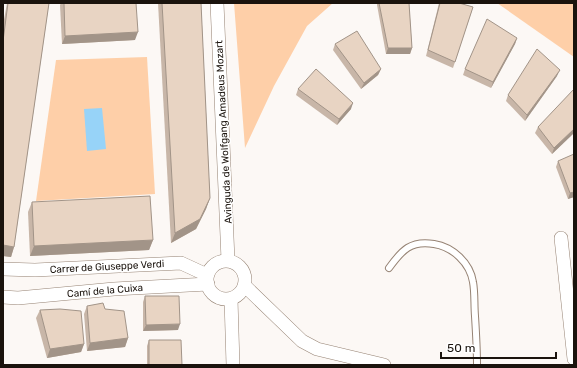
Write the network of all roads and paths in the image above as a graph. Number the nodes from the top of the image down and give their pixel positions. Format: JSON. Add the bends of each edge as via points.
{"nodes":[{"id":1,"x":217,"y":3,"type":"edge"},
{"id":2,"x":561,"y":238,"type":"dead end"},
{"id":3,"x":228,"y":260,"type":"junction"},
{"id":4,"x":389,"y":268,"type":"dead end"},
{"id":5,"x":3,"y":269,"type":"edge"},
{"id":6,"x":207,"y":280,"type":"junction"},
{"id":7,"x":245,"y":286,"type":"junction"},
{"id":8,"x":3,"y":297,"type":"edge"},
{"id":9,"x":231,"y":299,"type":"junction"},
{"id":10,"x":574,"y":359,"type":"edge"},
{"id":11,"x":233,"y":365,"type":"edge"},
{"id":12,"x":384,"y":365,"type":"edge"},
{"id":13,"x":477,"y":365,"type":"edge"}],
"edges":[{"from":1,"to":3,"type":"street","name":"Avinguda de Wolfgang Amadeus Mozart"},
{"from":2,"to":10,"type":"street"},
{"from":3,"to":6,"type":"street","via":[[215,264],[209,271]]},
{"from":3,"to":7,"type":"street","via":[[243,269]]},
{"from":4,"to":13,"type":"lane","via":[[410,246],[425,242],[441,245],[466,263],[473,281]]},
{"from":5,"to":6,"type":"street","name":"Carrer de Giuseppe Verdi","via":[[35,270],[181,263]]},
{"from":6,"to":8,"type":"street","name":"Camí de la Cuixa","via":[[18,298]]},
{"from":6,"to":9,"type":"street","via":[[214,295]]},
{"from":7,"to":9,"type":"street"},
{"from":7,"to":12,"type":"street","via":[[302,341],[317,349]]},
{"from":9,"to":11,"type":"street"}]}
